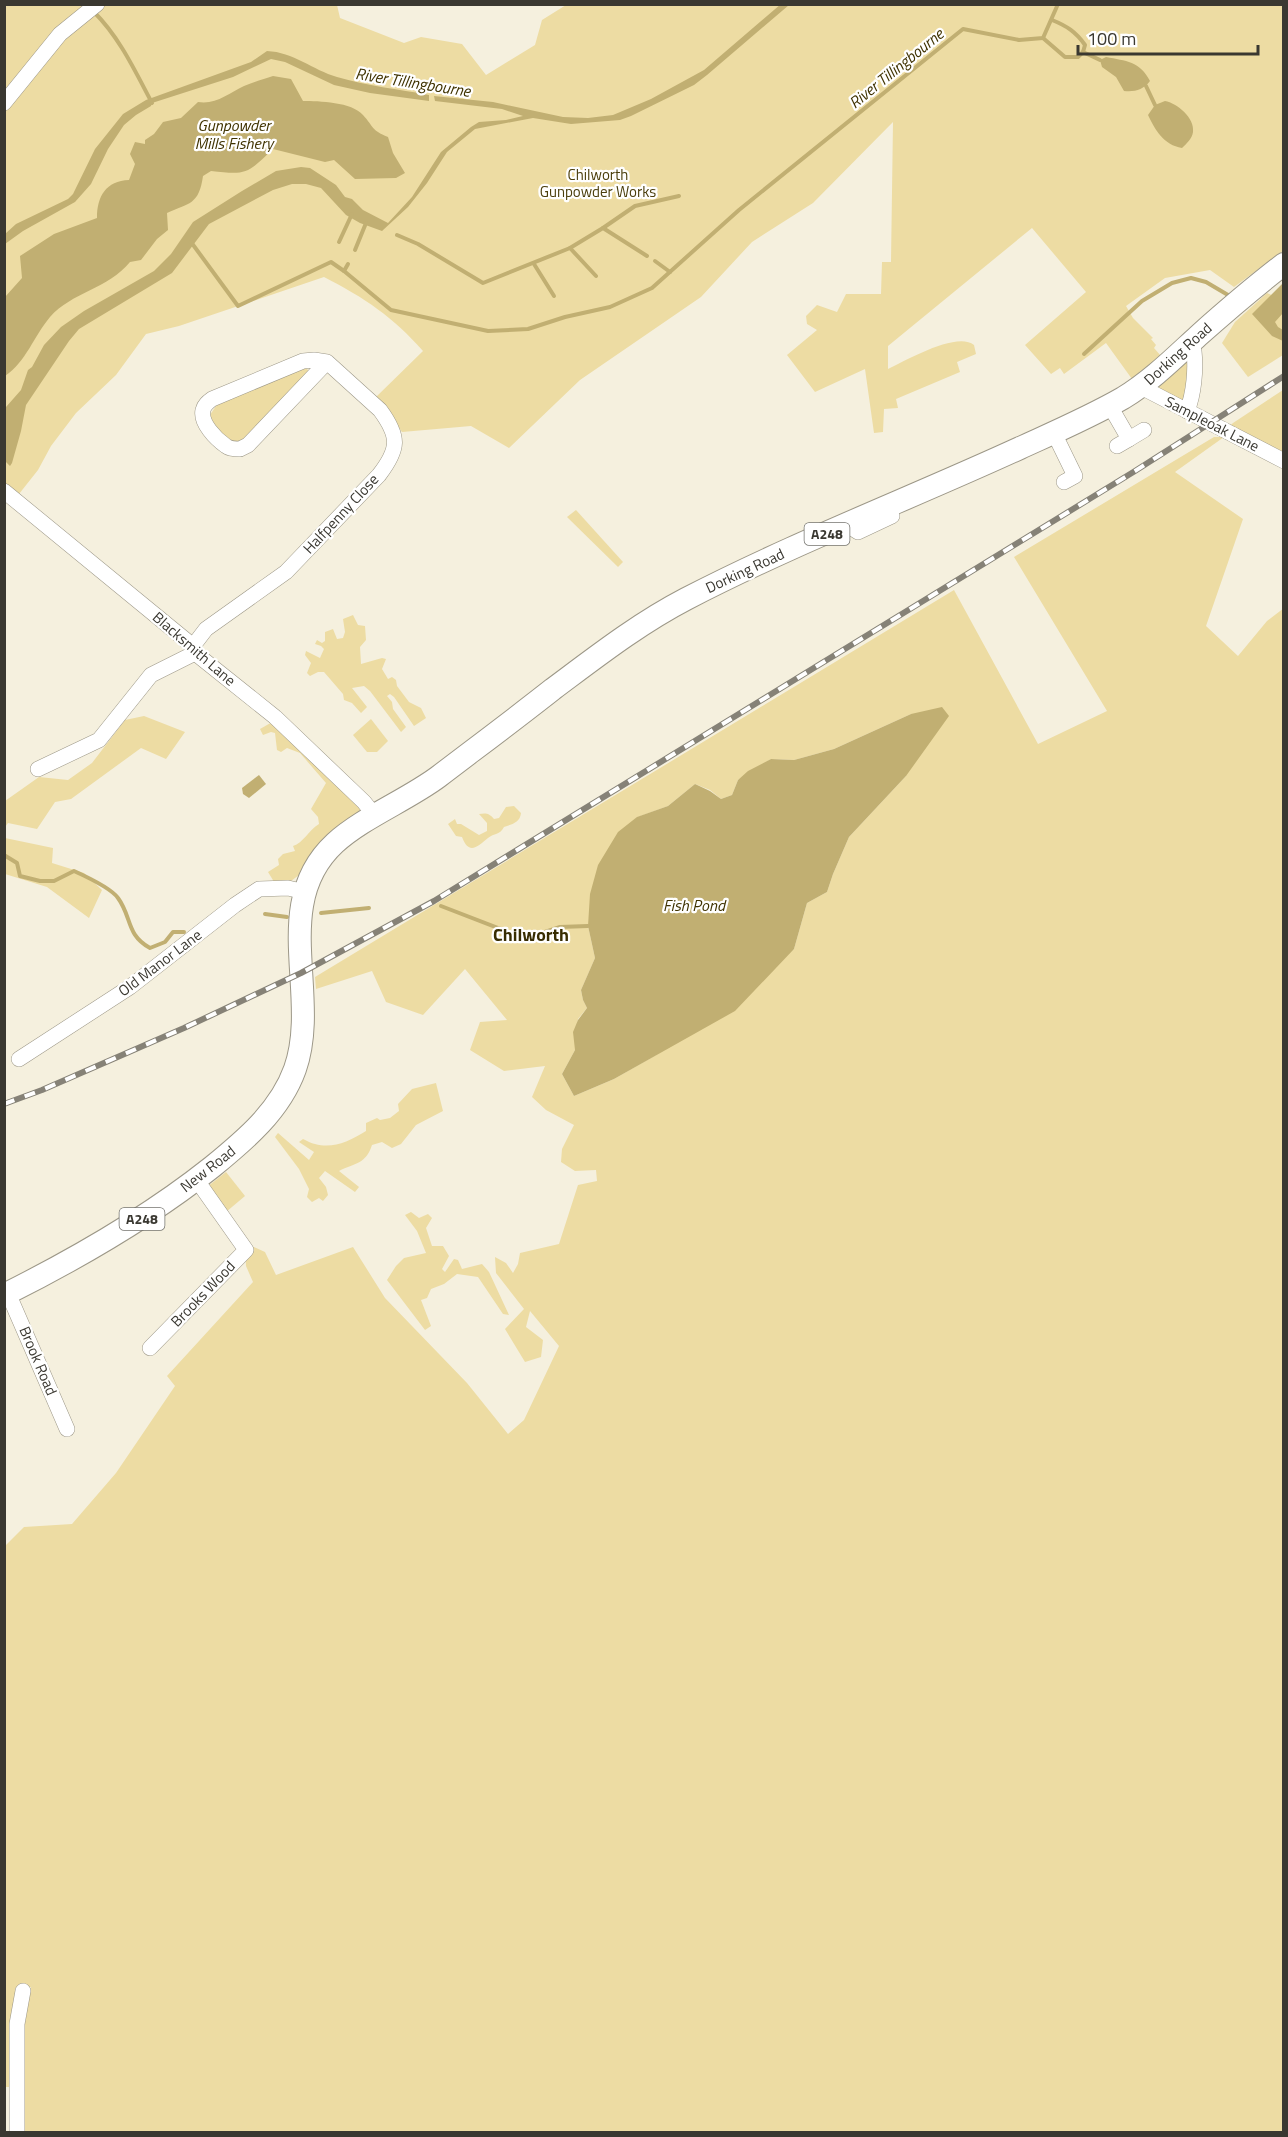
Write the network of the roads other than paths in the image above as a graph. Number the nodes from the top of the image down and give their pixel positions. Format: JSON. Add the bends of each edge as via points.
{"nodes":[{"id":1,"x":93,"y":8,"type":"edge"},
{"id":2,"x":4,"y":103,"type":"edge"},
{"id":3,"x":1284,"y":264,"type":"edge"},
{"id":4,"x":1188,"y":345,"type":"junction"},
{"id":5,"x":327,"y":362,"type":"junction"},
{"id":6,"x":1141,"y":387,"type":"junction"},
{"id":7,"x":1110,"y":406,"type":"junction"},
{"id":8,"x":1187,"y":411,"type":"junction"},
{"id":9,"x":1144,"y":430,"type":"dead end"},
{"id":10,"x":1054,"y":433,"type":"junction"},
{"id":11,"x":1284,"y":461,"type":"edge"},
{"id":12,"x":1073,"y":476,"type":"dead end"},
{"id":13,"x":965,"y":483,"type":"dead end"},
{"id":14,"x":6,"y":496,"type":"edge"},
{"id":15,"x":915,"y":501,"type":"junction"},
{"id":16,"x":194,"y":650,"type":"junction"},
{"id":17,"x":38,"y":769,"type":"dead end"},
{"id":18,"x":375,"y":816,"type":"junction"},
{"id":19,"x":305,"y":892,"type":"junction"},
{"id":20,"x":300,"y":965,"type":"joint"},
{"id":21,"x":19,"y":1059,"type":"dead end"},
{"id":22,"x":196,"y":1179,"type":"junction"},
{"id":23,"x":6,"y":1294,"type":"edge"},
{"id":24,"x":150,"y":1348,"type":"dead end"},
{"id":25,"x":67,"y":1429,"type":"dead end"},
{"id":26,"x":23,"y":1991,"type":"dead end"},
{"id":27,"x":17,"y":2133,"type":"edge"}],
"edges":[{"from":1,"to":2,"type":"street","via":[[60,34]]},
{"from":3,"to":4,"type":"main road","name":"Dorking Road","number":"A248"},
{"from":4,"to":6,"type":"main road","name":"Dorking Road","number":"A248"},
{"from":4,"to":8,"type":"street","via":[[1194,358]]},
{"from":5,"to":5,"type":"street","via":[[240,449],[225,446],[203,420],[202,411],[212,399],[303,361]]},
{"from":5,"to":16,"type":"street","name":"Halfpenny Close","via":[[380,410],[395,443],[392,458],[286,572],[206,629]]},
{"from":6,"to":7,"type":"main road","name":"Dorking Road","number":"A248"},
{"from":6,"to":8,"type":"street","name":"Sampleoak Lane"},
{"from":7,"to":9,"type":"street","via":[[1123,443]]},
{"from":7,"to":10,"type":"main road","name":"Dorking Road","number":"A248"},
{"from":8,"to":11,"type":"street","name":"Sampleoak Lane"},
{"from":10,"to":12,"type":"street"},
{"from":10,"to":15,"type":"main road","name":"Dorking Road","number":"A248"},
{"from":13,"to":15,"type":"street"},
{"from":14,"to":16,"type":"street","name":"Blacksmith Lane"},
{"from":15,"to":18,"type":"main road","name":"Dorking Road","number":"A248","via":[[847,525],[739,573],[645,623],[431,782]]},
{"from":16,"to":17,"type":"street","via":[[151,675],[99,740]]},
{"from":16,"to":18,"type":"street","name":"Blacksmith Lane","via":[[275,717]]},
{"from":18,"to":19,"type":"main road","name":"Dorking Road","number":"A248","via":[[332,845]]},
{"from":19,"to":20,"type":"main road","name":"Dorking Road","number":"A248","via":[[299,923]]},
{"from":19,"to":21,"type":"street","name":"Old Manor Lane","via":[[259,889],[130,987]]},
{"from":20,"to":22,"type":"main road","name":"New Road","number":"A248","via":[[302,1043],[288,1086],[262,1123]]},
{"from":22,"to":23,"type":"main road","name":"New Road","number":"A248","via":[[141,1220]]},
{"from":22,"to":24,"type":"street","name":"Brooks Wood","via":[[246,1250]]},
{"from":23,"to":25,"type":"street","name":"Brook Road"},
{"from":26,"to":27,"type":"street","via":[[17,2024]]}]}
